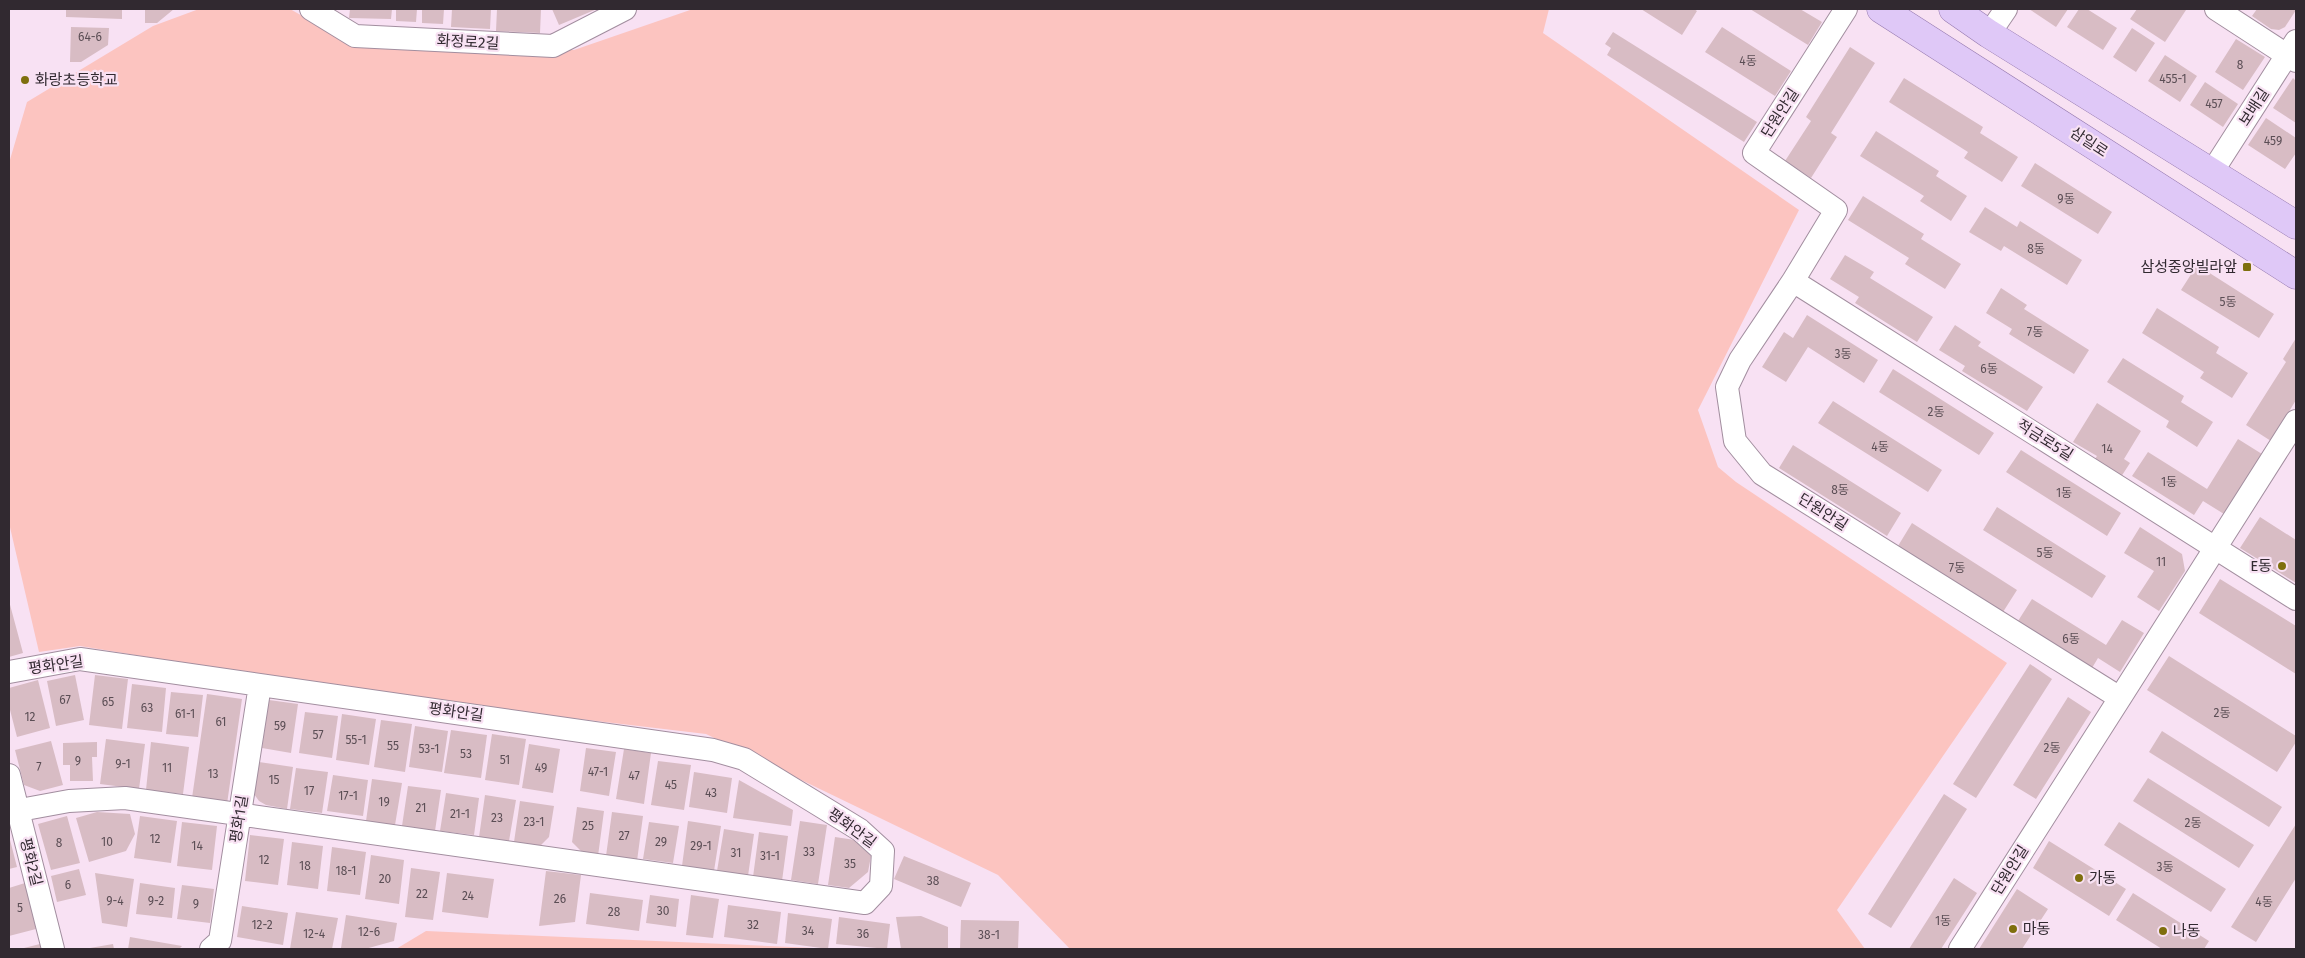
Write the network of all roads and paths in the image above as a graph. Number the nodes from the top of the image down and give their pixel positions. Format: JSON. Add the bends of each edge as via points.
{"nodes":[{"id":1,"x":310,"y":9,"type":"edge"},
{"id":2,"x":625,"y":9,"type":"edge"},
{"id":3,"x":1846,"y":9,"type":"edge"},
{"id":4,"x":1882,"y":9,"type":"edge"},
{"id":5,"x":1953,"y":9,"type":"edge"},
{"id":6,"x":2006,"y":9,"type":"edge"},
{"id":7,"x":2216,"y":9,"type":"edge"},
{"id":8,"x":1989,"y":34,"type":"junction"},
{"id":9,"x":2293,"y":52,"type":"edge"},
{"id":10,"x":2212,"y":172,"type":"junction"},
{"id":11,"x":2296,"y":225,"type":"edge"},
{"id":12,"x":2296,"y":275,"type":"edge"},
{"id":13,"x":1793,"y":281,"type":"junction"},
{"id":14,"x":2296,"y":421,"type":"edge"},
{"id":15,"x":2216,"y":548,"type":"junction"},
{"id":16,"x":2296,"y":599,"type":"edge"},
{"id":17,"x":9,"y":672,"type":"edge"},
{"id":18,"x":260,"y":685,"type":"junction"},
{"id":19,"x":2120,"y":698,"type":"junction"},
{"id":20,"x":9,"y":775,"type":"edge"},
{"id":21,"x":13,"y":812,"type":"edge"},
{"id":22,"x":240,"y":814,"type":"junction"},
{"id":23,"x":53,"y":949,"type":"edge"},
{"id":24,"x":211,"y":949,"type":"edge"},
{"id":25,"x":1960,"y":949,"type":"edge"}],
"edges":[{"from":1,"to":2,"type":"street","name":"화정로2길","via":[[356,36],[553,46]]},
{"from":3,"to":13,"type":"street","name":"단원안길","via":[[1754,153],[1836,210]]},
{"from":4,"to":12,"type":"main road","name":"삼일로"},
{"from":5,"to":8,"type":"main road"},
{"from":6,"to":8,"type":"street"},
{"from":7,"to":9,"type":"street"},
{"from":8,"to":10,"type":"main road"},
{"from":9,"to":10,"type":"street","name":"보배길"},
{"from":10,"to":11,"type":"main road"},
{"from":13,"to":15,"type":"street","name":"적금로5길"},
{"from":13,"to":19,"type":"street","name":"단원안길","via":[[1740,360],[1727,387],[1735,441],[1762,474]]},
{"from":14,"to":15,"type":"street"},
{"from":15,"to":16,"type":"street","name":"적금로5길"},
{"from":15,"to":19,"type":"street"},
{"from":17,"to":18,"type":"street","name":"평화안길","via":[[80,659]]},
{"from":18,"to":22,"type":"street","name":"평화1길"},
{"from":18,"to":22,"type":"street","name":"평화안길","via":[[712,750],[744,759],[860,830],[883,851],[881,886],[865,903]]},
{"from":19,"to":25,"type":"street","name":"단원안길"},
{"from":20,"to":21,"type":"street","name":"평화2길"},
{"from":21,"to":22,"type":"street","name":"평화안길","via":[[68,801],[125,798]]},
{"from":21,"to":23,"type":"street","name":"평화2길"},
{"from":22,"to":24,"type":"street","name":"평화1길","via":[[220,941]]}]}
